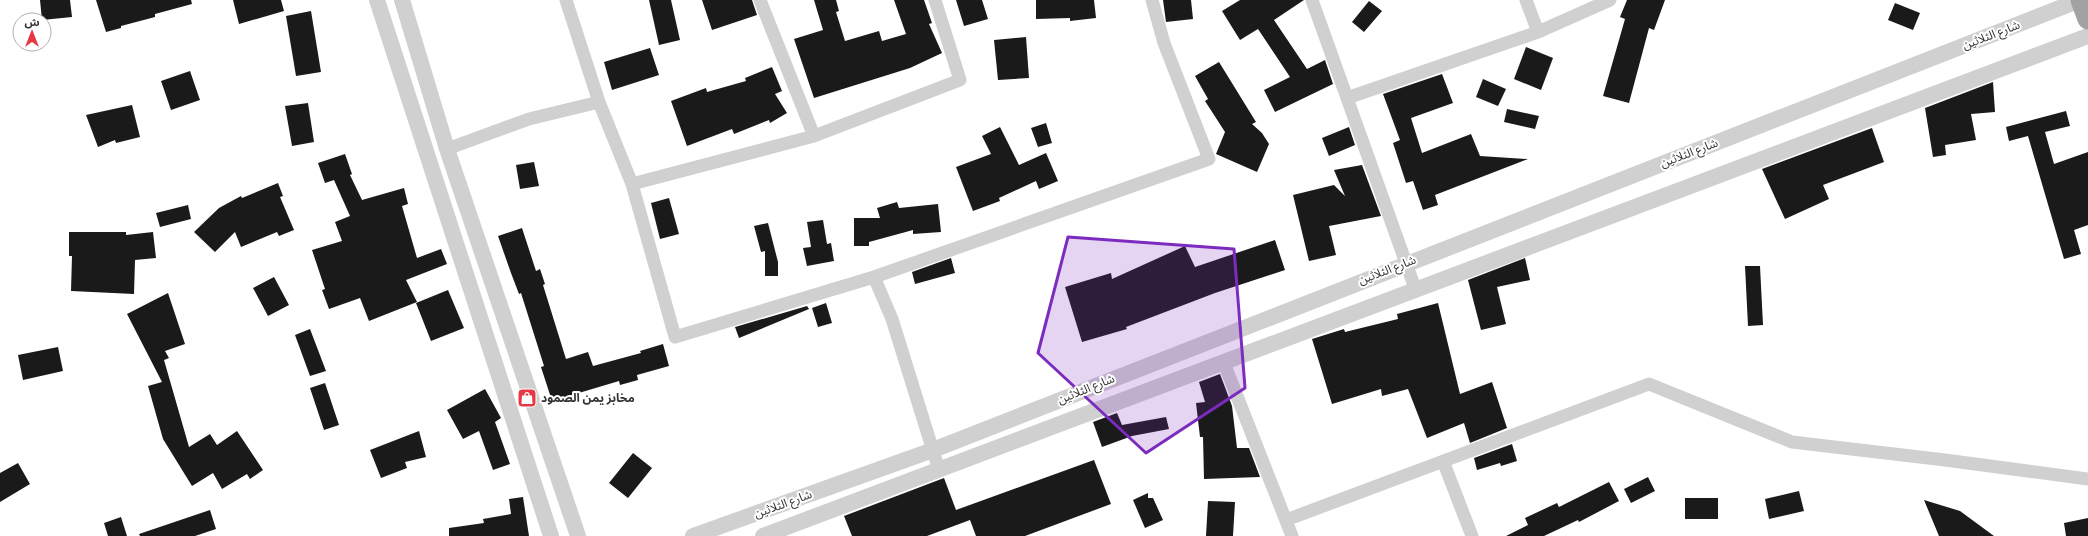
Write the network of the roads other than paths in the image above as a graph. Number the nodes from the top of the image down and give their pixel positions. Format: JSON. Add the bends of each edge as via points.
{"nodes":[{"id":1,"x":377,"y":0,"type":"edge"},
{"id":2,"x":402,"y":0,"type":"edge"},
{"id":3,"x":566,"y":0,"type":"edge"},
{"id":4,"x":760,"y":0,"type":"edge"},
{"id":5,"x":935,"y":0,"type":"edge"},
{"id":6,"x":1152,"y":0,"type":"edge"},
{"id":7,"x":1312,"y":0,"type":"edge"},
{"id":8,"x":1526,"y":0,"type":"edge"},
{"id":9,"x":1610,"y":0,"type":"edge"},
{"id":10,"x":2080,"y":0,"type":"edge"},
{"id":11,"x":2088,"y":19,"type":"edge"},
{"id":12,"x":1538,"y":32,"type":"junction"},
{"id":13,"x":2088,"y":36,"type":"edge"},
{"id":14,"x":1347,"y":98,"type":"junction"},
{"id":15,"x":599,"y":102,"type":"junction"},
{"id":16,"x":814,"y":136,"type":"junction"},
{"id":17,"x":447,"y":149,"type":"junction"},
{"id":18,"x":632,"y":184,"type":"junction"},
{"id":19,"x":1405,"y":263,"type":"junction"},
{"id":20,"x":874,"y":277,"type":"junction"},
{"id":21,"x":1416,"y":291,"type":"junction"},
{"id":22,"x":1224,"y":363,"type":"junction"},
{"id":23,"x":933,"y":450,"type":"junction"},
{"id":24,"x":1443,"y":461,"type":"junction"},
{"id":25,"x":939,"y":470,"type":"junction"},
{"id":26,"x":2088,"y":480,"type":"edge"},
{"id":27,"x":1286,"y":520,"type":"junction"},
{"id":28,"x":551,"y":536,"type":"edge"},
{"id":29,"x":578,"y":536,"type":"edge"},
{"id":30,"x":693,"y":536,"type":"edge"},
{"id":31,"x":763,"y":536,"type":"edge"},
{"id":32,"x":1292,"y":536,"type":"edge"},
{"id":33,"x":1472,"y":536,"type":"edge"}],
"edges":[{"from":1,"to":28,"type":"street"},
{"from":2,"to":17,"type":"street"},
{"from":3,"to":15,"type":"street"},
{"from":4,"to":16,"type":"street"},
{"from":5,"to":16,"type":"street","via":[[960,80]]},
{"from":6,"to":20,"type":"street","via":[[1164,43],[1209,159]]},
{"from":7,"to":14,"type":"street"},
{"from":8,"to":12,"type":"street"},
{"from":9,"to":12,"type":"street"},
{"from":10,"to":11,"type":"highway"},
{"from":10,"to":19,"type":"street","name":"شارع الثلاثين"},
{"from":12,"to":14,"type":"street"},
{"from":13,"to":21,"type":"street","name":"شارع الثلاثين"},
{"from":14,"to":19,"type":"street"},
{"from":15,"to":17,"type":"street","via":[[529,119]]},
{"from":15,"to":18,"type":"street"},
{"from":16,"to":18,"type":"street"},
{"from":17,"to":29,"type":"street"},
{"from":18,"to":20,"type":"street","via":[[675,337]]},
{"from":19,"to":21,"type":"street"},
{"from":19,"to":23,"type":"street","name":"شارع الثلاثين"},
{"from":20,"to":23,"type":"street","via":[[892,319]]},
{"from":21,"to":22,"type":"street","name":"شارع الثلاثين"},
{"from":22,"to":25,"type":"street","name":"شارع الثلاثين"},
{"from":22,"to":27,"type":"street"},
{"from":23,"to":25,"type":"street"},
{"from":23,"to":30,"type":"street","name":"شارع الثلاثين"},
{"from":24,"to":26,"type":"street","via":[[1649,384],[1792,442]]},
{"from":24,"to":27,"type":"street"},
{"from":24,"to":33,"type":"street"},
{"from":25,"to":31,"type":"street","name":"شارع الثلاثين"},
{"from":27,"to":32,"type":"street"}]}
